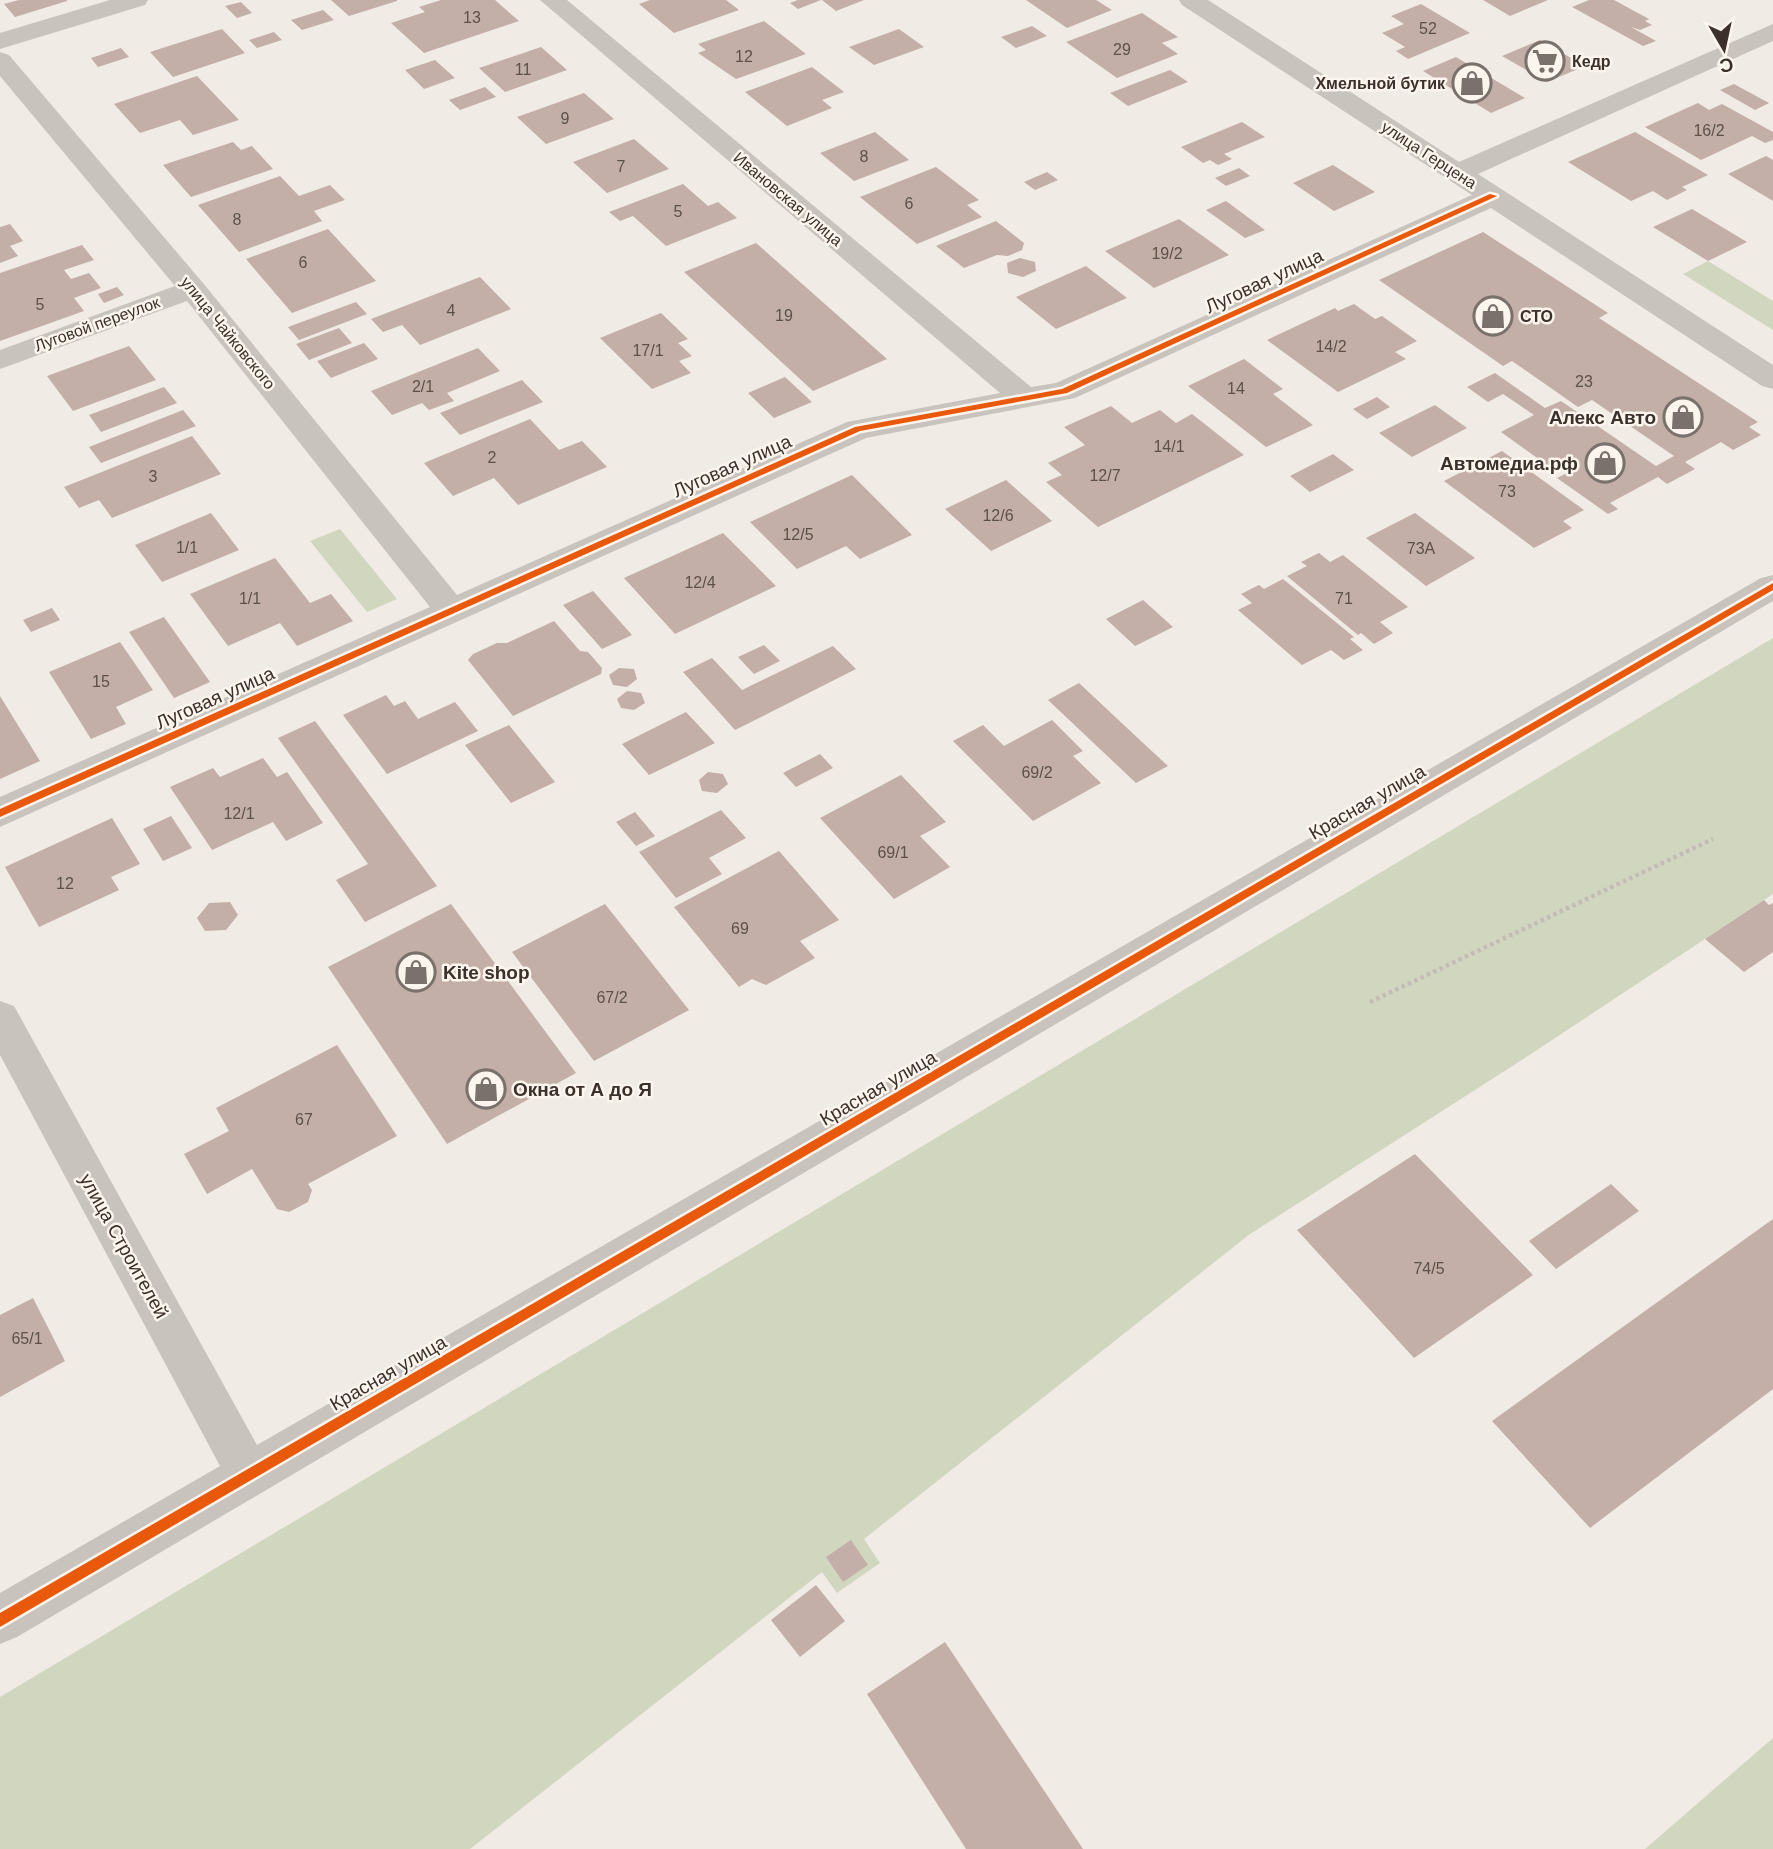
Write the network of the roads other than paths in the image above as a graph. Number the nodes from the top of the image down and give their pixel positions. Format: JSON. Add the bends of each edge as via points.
{"nodes":[{"id":1,"x":136,"y":0,"type":"edge"},
{"id":2,"x":552,"y":0,"type":"edge"},
{"id":3,"x":1191,"y":0,"type":"edge"},
{"id":4,"x":1773,"y":32,"type":"edge"},
{"id":5,"x":0,"y":41,"type":"edge"},
{"id":6,"x":0,"y":60,"type":"edge"},
{"id":7,"x":1458,"y":173,"type":"junction"},
{"id":8,"x":1493,"y":196,"type":"junction"},
{"id":9,"x":193,"y":289,"type":"junction"},
{"id":10,"x":0,"y":360,"type":"edge"},
{"id":11,"x":1773,"y":379,"type":"edge"},
{"id":12,"x":1025,"y":398,"type":"junction"},
{"id":13,"x":1773,"y":586,"type":"edge"},
{"id":14,"x":452,"y":611,"type":"junction"},
{"id":15,"x":0,"y":813,"type":"edge"},
{"id":16,"x":0,"y":1017,"type":"edge"},
{"id":17,"x":249,"y":1475,"type":"junction"},
{"id":18,"x":0,"y":1620,"type":"edge"}],
"edges":[{"from":1,"to":5,"type":"street"},
{"from":2,"to":12,"type":"street","name":"Ивановская улица"},
{"from":3,"to":7,"type":"street","name":"улица Герцена"},
{"from":4,"to":7,"type":"street"},
{"from":6,"to":9,"type":"street","name":"улица Чайковского"},
{"from":7,"to":8,"type":"street","name":"улица Герцена"},
{"from":8,"to":11,"type":"street","name":"улица Герцена"},
{"from":8,"to":12,"type":"street","name":"Луговая улица","via":[[1064,391]]},
{"from":9,"to":10,"type":"street","name":"Луговой переулок"},
{"from":9,"to":14,"type":"street","name":"улица Чайковского"},
{"from":12,"to":14,"type":"street","name":"Луговая улица","via":[[858,429]]},
{"from":13,"to":17,"type":"street","name":"Красная улица"},
{"from":14,"to":15,"type":"street","name":"Луговая улица"},
{"from":16,"to":17,"type":"street","name":"улица Строителей"},
{"from":17,"to":18,"type":"street","name":"Красная улица"}]}
